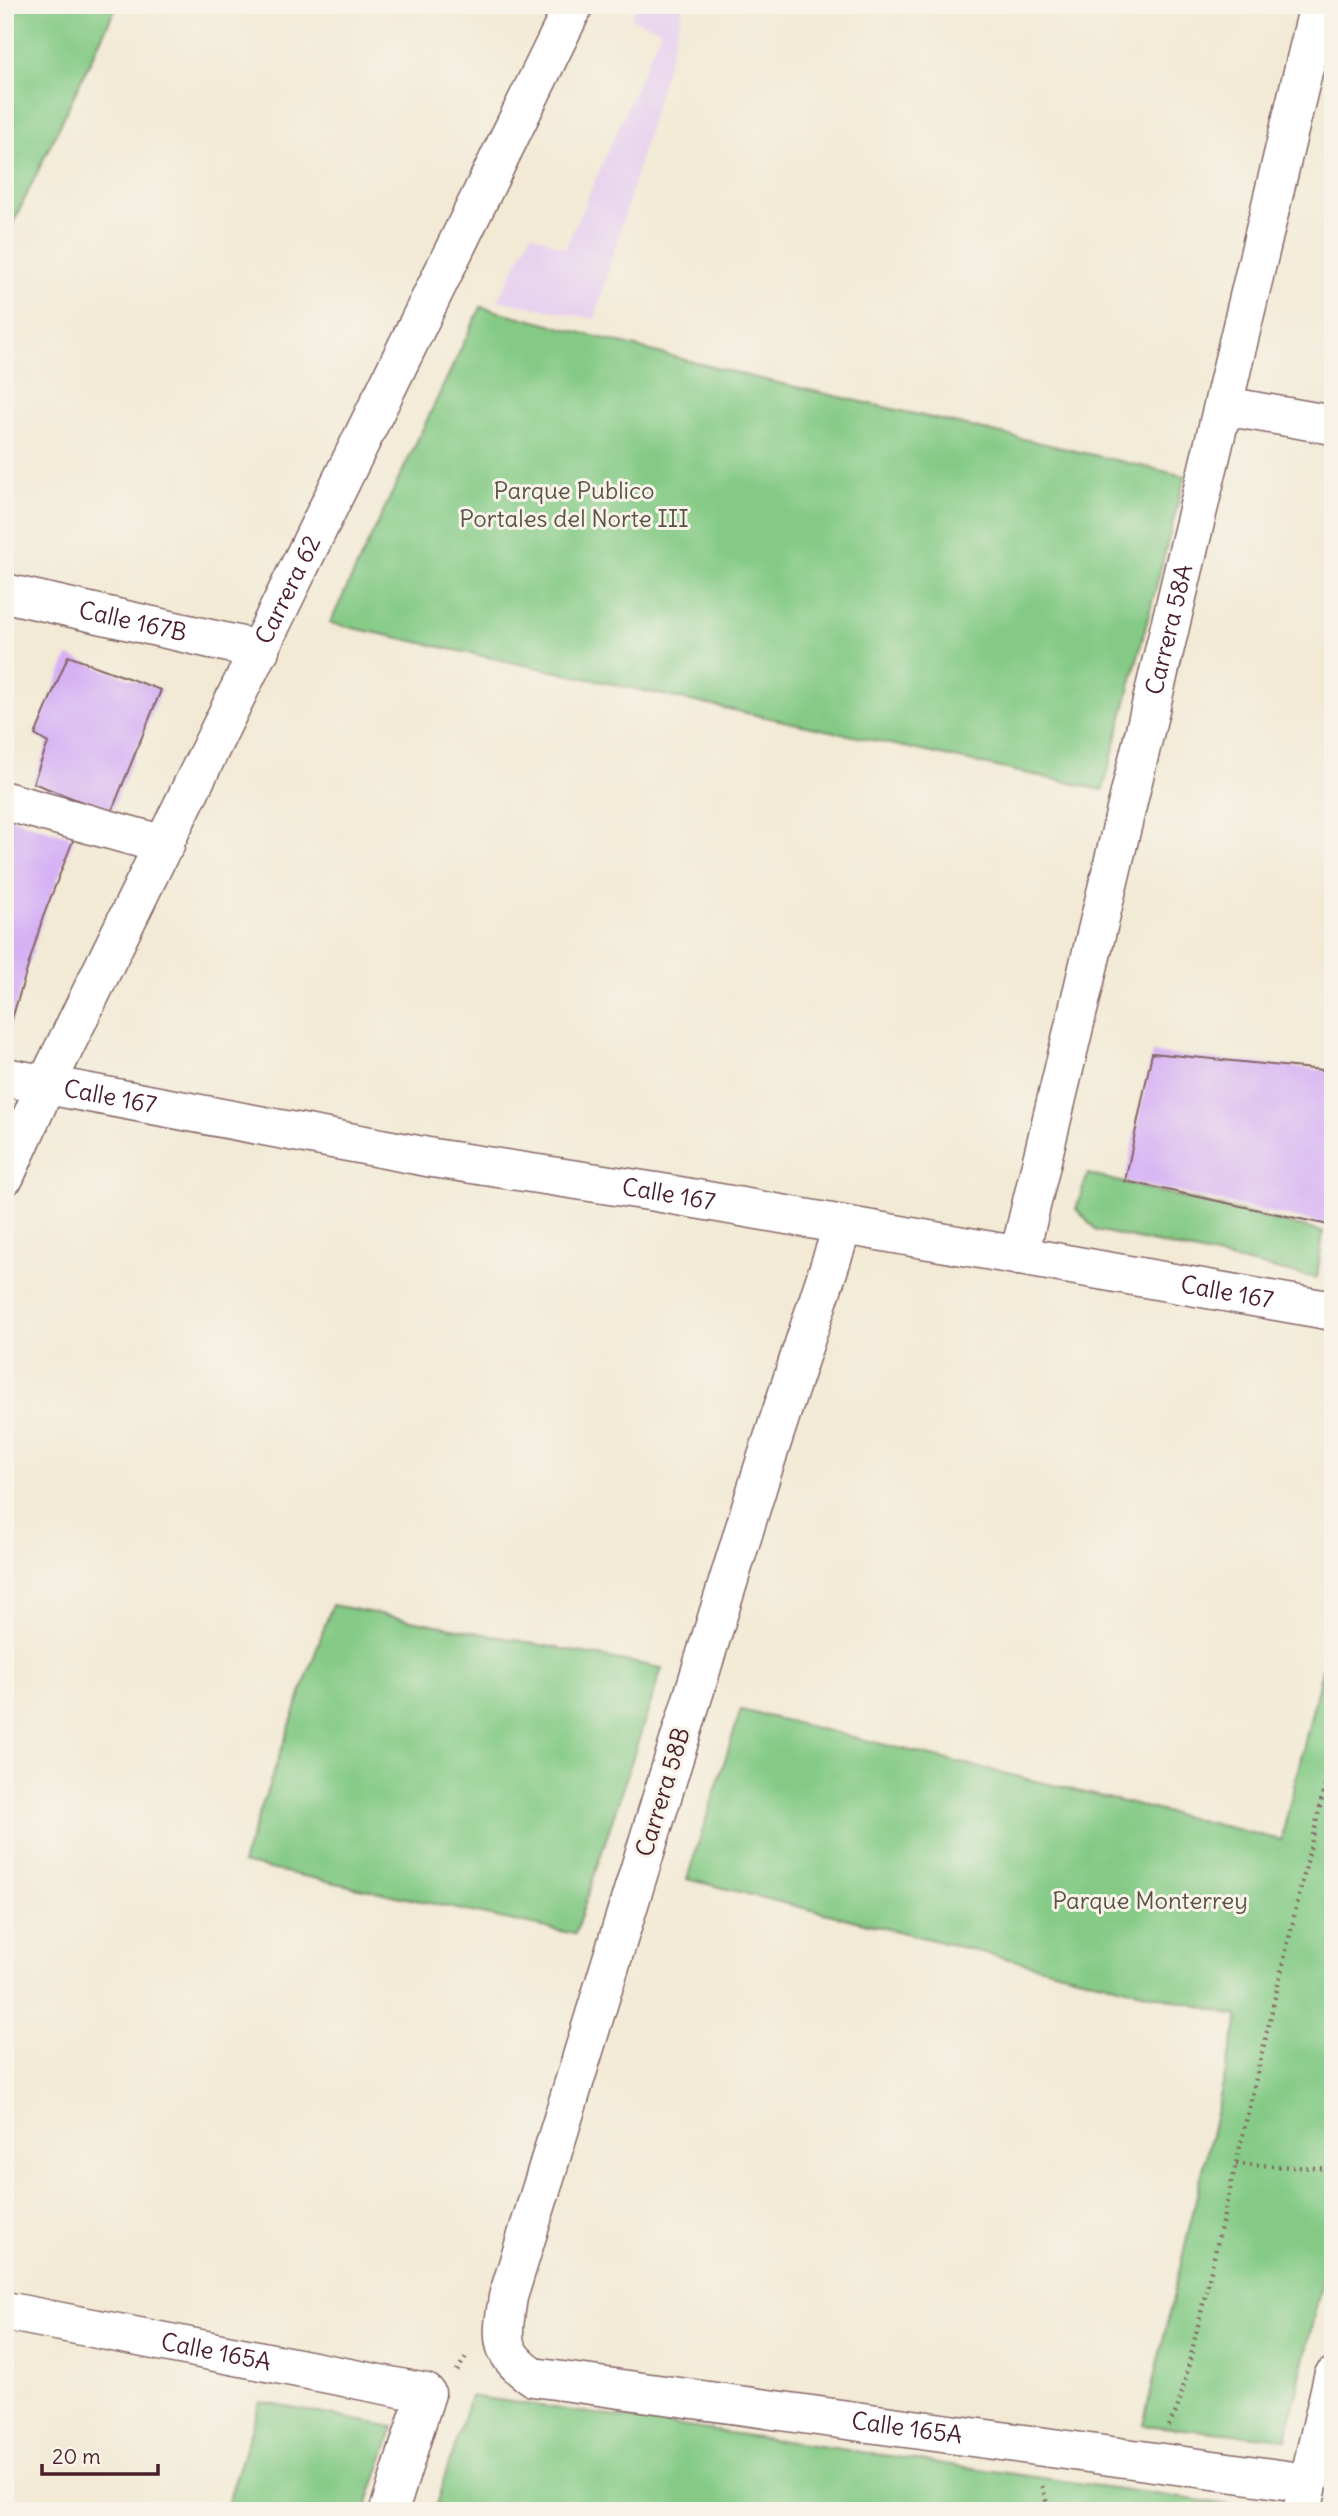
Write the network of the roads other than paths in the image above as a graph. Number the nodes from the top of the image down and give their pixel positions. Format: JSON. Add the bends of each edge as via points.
{"nodes":[{"id":1,"x":574,"y":5,"type":"edge"},
{"id":2,"x":1318,"y":5,"type":"edge"},
{"id":3,"x":1236,"y":408,"type":"dead end"},
{"id":4,"x":1333,"y":425,"type":"edge"},
{"id":5,"x":5,"y":593,"type":"edge"},
{"id":6,"x":260,"y":650,"type":"junction"},
{"id":7,"x":5,"y":802,"type":"edge"},
{"id":8,"x":164,"y":845,"type":"junction"},
{"id":9,"x":5,"y":1077,"type":"edge"},
{"id":10,"x":46,"y":1085,"type":"junction"},
{"id":11,"x":5,"y":1176,"type":"edge"},
{"id":12,"x":843,"y":1225,"type":"junction"},
{"id":13,"x":1019,"y":1256,"type":"junction"},
{"id":14,"x":1333,"y":1311,"type":"edge"},
{"id":15,"x":5,"y":2311,"type":"edge"},
{"id":16,"x":507,"y":2348,"type":"joint"},
{"id":17,"x":1333,"y":2377,"type":"edge"},
{"id":18,"x":1305,"y":2497,"type":"edge"},
{"id":19,"x":389,"y":2511,"type":"edge"}],
"edges":[{"from":1,"to":6,"type":"street","name":"Carrera 62"},
{"from":2,"to":13,"type":"street","name":"Carrera 58A"},
{"from":3,"to":4,"type":"street"},
{"from":5,"to":6,"type":"street","name":"Calle 167B"},
{"from":6,"to":8,"type":"street","name":"Carrera 62"},
{"from":7,"to":8,"type":"street"},
{"from":8,"to":10,"type":"street","name":"Carrera 62"},
{"from":9,"to":10,"type":"street","name":"Calle 167"},
{"from":10,"to":11,"type":"street","name":"Carrera 62"},
{"from":10,"to":12,"type":"street","name":"Calle 167","via":[[433,1158]]},
{"from":12,"to":13,"type":"street","name":"Calle 167"},
{"from":12,"to":16,"type":"street","name":"Carrera 58B","via":[[762,1472],[516,2270]]},
{"from":13,"to":14,"type":"street","name":"Calle 167"},
{"from":15,"to":19,"type":"street","name":"Calle 165A","via":[[426,2393]]},
{"from":16,"to":18,"type":"street","name":"Calle 165A","via":[[533,2377]]},
{"from":17,"to":18,"type":"street"}]}
